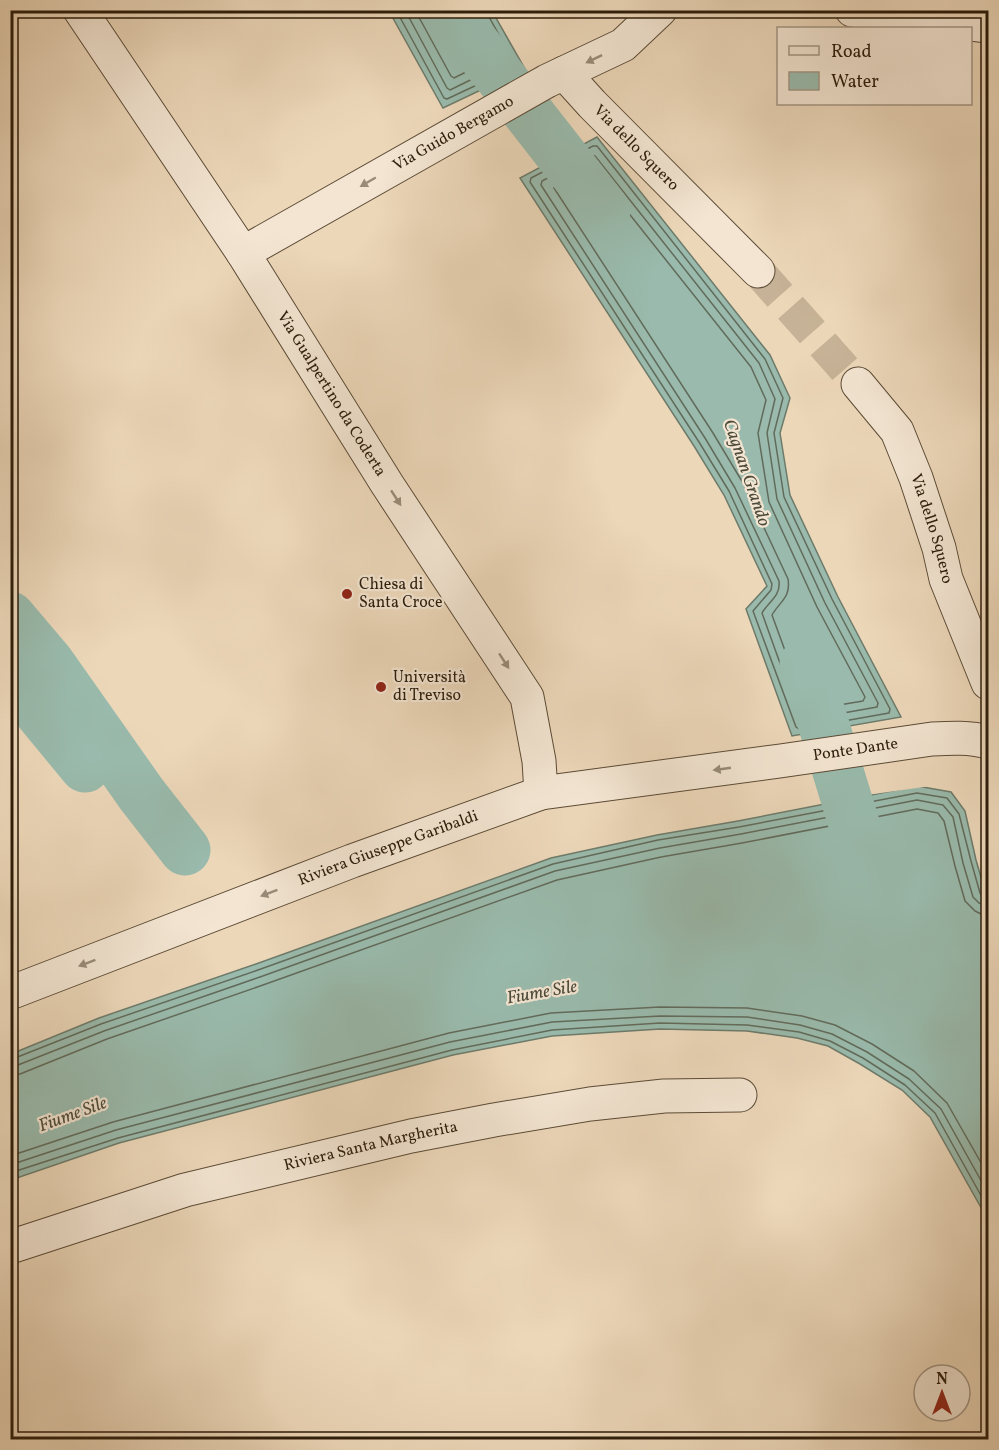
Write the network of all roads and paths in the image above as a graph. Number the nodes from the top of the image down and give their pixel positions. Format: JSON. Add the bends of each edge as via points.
{"nodes":[{"id":1,"x":80,"y":10,"type":"edge"},
{"id":2,"x":660,"y":10,"type":"edge"},
{"id":3,"x":852,"y":10,"type":"edge"},
{"id":4,"x":988,"y":26,"type":"edge"},
{"id":5,"x":556,"y":77,"type":"junction"},
{"id":6,"x":243,"y":253,"type":"junction"},
{"id":7,"x":758,"y":271,"type":"tunnel mouth"},
{"id":8,"x":858,"y":384,"type":"tunnel mouth"},
{"id":9,"x":988,"y":682,"type":"edge"},
{"id":10,"x":983,"y":740,"type":"edge"},
{"id":11,"x":780,"y":761,"type":"joint"},
{"id":12,"x":541,"y":793,"type":"junction"},
{"id":13,"x":10,"y":993,"type":"edge"},
{"id":14,"x":740,"y":1095,"type":"dead end"},
{"id":15,"x":10,"y":1247,"type":"edge"}],
"edges":[{"from":1,"to":6,"type":"street","name":"Via Gualpertino da Coderta"},
{"from":2,"to":5,"type":"street","name":"Via Guido Bergamo","one_way":true,"via":[[623,45]]},
{"from":3,"to":4,"type":"street"},
{"from":5,"to":6,"type":"street","name":"Via Guido Bergamo","one_way":true},
{"from":5,"to":7,"type":"street","name":"Via dello Squero","via":[[592,104]]},
{"from":6,"to":12,"type":"street","name":"Via Gualpertino da Coderta","one_way":true,"via":[[387,484],[527,697]]},
{"from":8,"to":9,"type":"street","name":"Via dello Squero","via":[[897,431],[916,478],[946,579]]},
{"from":10,"to":11,"type":"street","name":"Ponte Dante","via":[[932,739]]},
{"from":11,"to":12,"type":"street","name":"Riviera Giuseppe Garibaldi","one_way":true},
{"from":12,"to":13,"type":"street","name":"Riviera Giuseppe Garibaldi","one_way":true},
{"from":14,"to":15,"type":"street","name":"Riviera Santa Margherita","via":[[664,1096],[590,1104],[411,1136],[185,1190]]}]}
